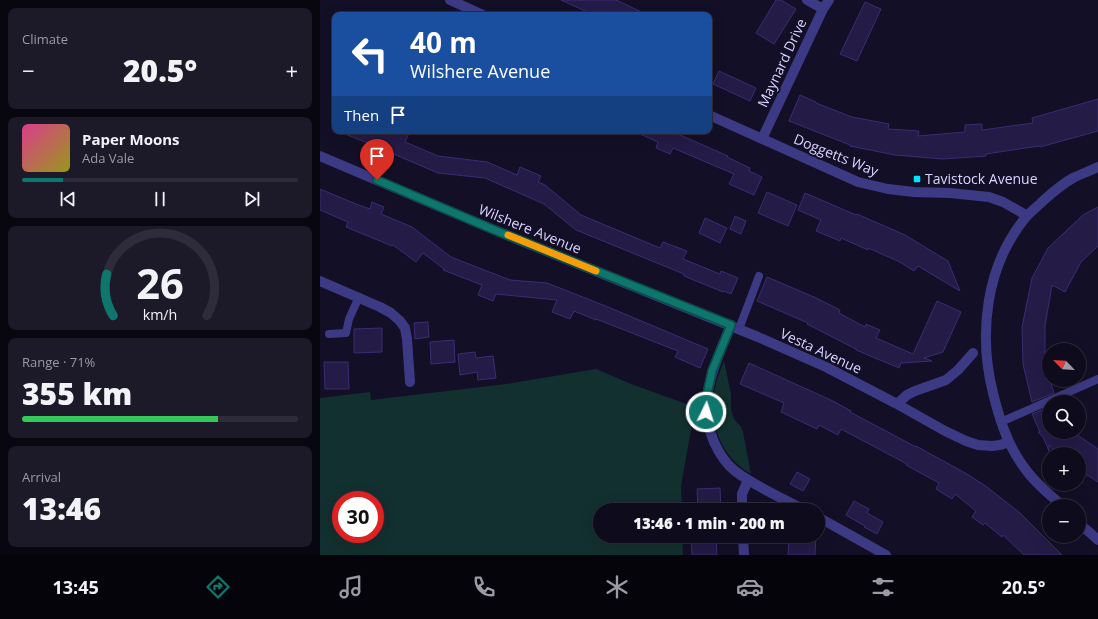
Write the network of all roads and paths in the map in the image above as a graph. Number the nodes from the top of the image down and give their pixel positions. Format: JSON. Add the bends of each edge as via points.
{"nodes":[{"id":1,"x":450,"y":0,"type":"edge"},
{"id":2,"x":807,"y":0,"type":"edge"},
{"id":3,"x":826,"y":4,"type":"edge"},
{"id":4,"x":476,"y":12,"type":"edge"},
{"id":5,"x":712,"y":117,"type":"edge"},
{"id":6,"x":762,"y":139,"type":"junction"},
{"id":7,"x":320,"y":156,"type":"edge"},
{"id":8,"x":1098,"y":167,"type":"edge"},
{"id":9,"x":1027,"y":216,"type":"junction"},
{"id":10,"x":759,"y":276,"type":"dead end"},
{"id":11,"x":320,"y":281,"type":"edge"},
{"id":12,"x":359,"y":298,"type":"junction"},
{"id":13,"x":735,"y":327,"type":"junction"},
{"id":14,"x":329,"y":334,"type":"dead end"},
{"id":15,"x":973,"y":353,"type":"dead end"},
{"id":16,"x":1098,"y":380,"type":"edge"},
{"id":17,"x":410,"y":382,"type":"dead end"},
{"id":18,"x":898,"y":404,"type":"junction"},
{"id":19,"x":1001,"y":422,"type":"junction"},
{"id":20,"x":1009,"y":442,"type":"junction"},
{"id":21,"x":748,"y":480,"type":"junction"},
{"id":22,"x":1055,"y":499,"type":"edge"},
{"id":23,"x":742,"y":503,"type":"edge"},
{"id":24,"x":792,"y":503,"type":"edge"},
{"id":25,"x":825,"y":521,"type":"edge"},
{"id":26,"x":1086,"y":530,"type":"edge"},
{"id":27,"x":1098,"y":540,"type":"edge"},
{"id":28,"x":743,"y":543,"type":"edge"},
{"id":29,"x":744,"y":555,"type":"edge"},
{"id":30,"x":886,"y":555,"type":"edge"}],
"edges":[{"from":1,"to":4,"type":"street"},
{"from":2,"to":3,"type":"street"},
{"from":3,"to":6,"type":"street","name":"Maynard Drive"},
{"from":5,"to":6,"type":"street","name":"Doggetts Way"},
{"from":6,"to":9,"type":"street","name":"Doggetts Way","via":[[858,182],[888,190],[989,197]]},
{"from":7,"to":13,"type":"street","name":"Wilshere Avenue"},
{"from":8,"to":9,"type":"street","via":[[1061,186]]},
{"from":9,"to":19,"type":"street","via":[[1008,244],[996,269],[988,303],[986,332],[989,378]]},
{"from":10,"to":13,"type":"lane"},
{"from":11,"to":12,"type":"street"},
{"from":12,"to":14,"type":"lane","via":[[349,319],[346,333]]},
{"from":12,"to":17,"type":"street","via":[[391,313],[405,328]]},
{"from":13,"to":18,"type":"street","name":"Vesta Avenue","via":[[826,367]]},
{"from":13,"to":21,"type":"street","via":[[712,371],[706,412],[710,432],[720,455]]},
{"from":15,"to":18,"type":"street","via":[[946,380],[907,395]]},
{"from":16,"to":19,"type":"lane"},
{"from":18,"to":20,"type":"street","name":"Vesta Avenue","via":[[966,441],[992,446]]},
{"from":19,"to":20,"type":"street"},
{"from":20,"to":22,"type":"street","via":[[1039,486]]},
{"from":21,"to":23,"type":"street","via":[[742,494]]},
{"from":21,"to":24,"type":"street"},
{"from":25,"to":30,"type":"street"},
{"from":26,"to":27,"type":"street"},
{"from":28,"to":29,"type":"street"}]}
